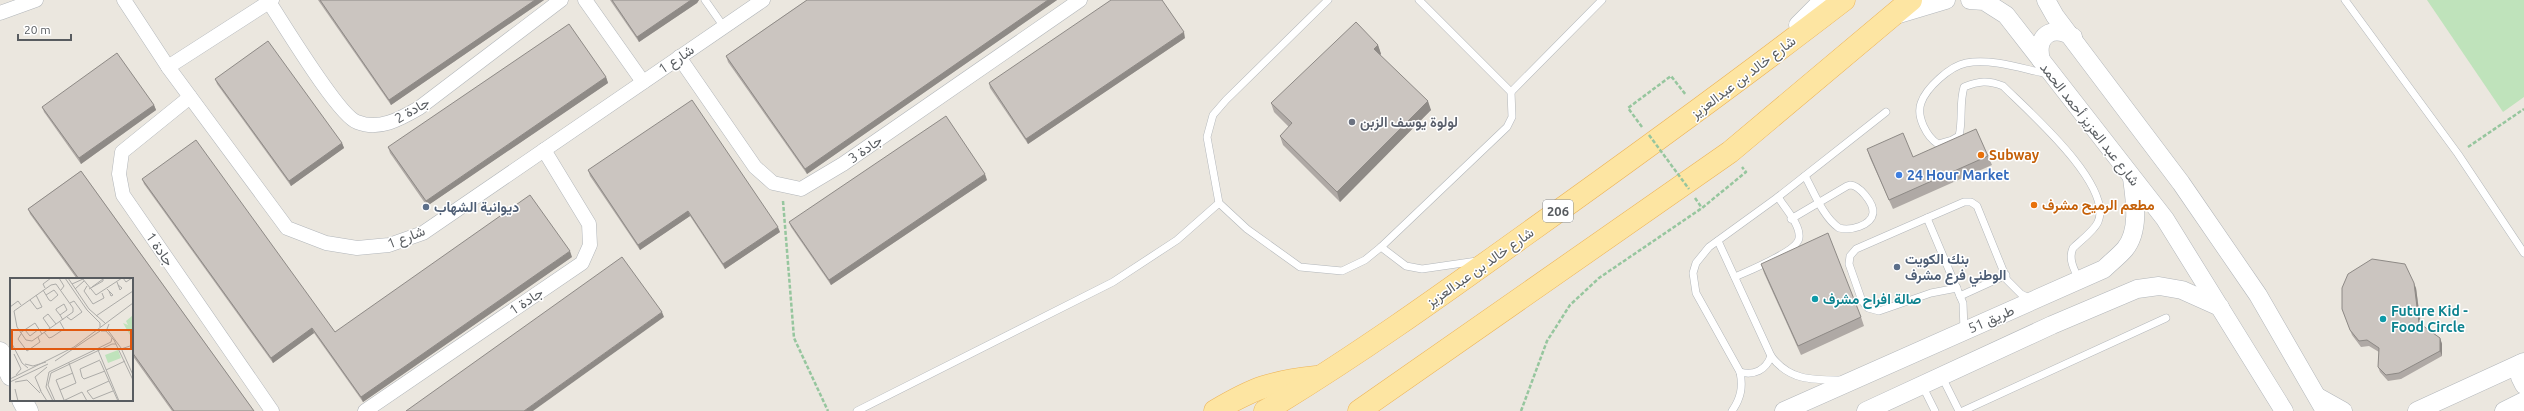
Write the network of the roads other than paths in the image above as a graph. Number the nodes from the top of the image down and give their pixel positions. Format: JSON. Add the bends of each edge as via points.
{"nodes":[{"id":1,"x":36,"y":0,"type":"edge"},
{"id":2,"x":124,"y":0,"type":"edge"},
{"id":3,"x":560,"y":0,"type":"edge"},
{"id":4,"x":585,"y":0,"type":"edge"},
{"id":5,"x":706,"y":0,"type":"edge"},
{"id":6,"x":763,"y":0,"type":"edge"},
{"id":7,"x":1080,"y":0,"type":"edge"},
{"id":8,"x":1328,"y":0,"type":"edge"},
{"id":9,"x":1419,"y":0,"type":"edge"},
{"id":10,"x":1602,"y":0,"type":"edge"},
{"id":11,"x":1823,"y":0,"type":"edge"},
{"id":12,"x":1844,"y":0,"type":"edge"},
{"id":13,"x":1911,"y":0,"type":"edge"},
{"id":14,"x":1946,"y":0,"type":"edge"},
{"id":15,"x":1970,"y":0,"type":"edge"},
{"id":16,"x":2046,"y":0,"type":"edge"},
{"id":17,"x":2345,"y":0,"type":"edge"},
{"id":18,"x":270,"y":1,"type":"edge"},
{"id":19,"x":0,"y":13,"type":"edge"},
{"id":20,"x":1889,"y":17,"type":"junction"},
{"id":21,"x":724,"y":27,"type":"junction"},
{"id":22,"x":2073,"y":37,"type":"junction"},
{"id":23,"x":679,"y":57,"type":"junction"},
{"id":24,"x":2041,"y":60,"type":"junction"},
{"id":25,"x":168,"y":67,"type":"junction"},
{"id":26,"x":1753,"y":70,"type":"junction"},
{"id":27,"x":2052,"y":75,"type":"junction"},
{"id":28,"x":643,"y":82,"type":"junction"},
{"id":29,"x":1511,"y":92,"type":"junction"},
{"id":30,"x":190,"y":97,"type":"junction"},
{"id":31,"x":1886,"y":112,"type":"dead end"},
{"id":32,"x":544,"y":150,"type":"junction"},
{"id":33,"x":1805,"y":176,"type":"junction"},
{"id":34,"x":2132,"y":178,"type":"junction"},
{"id":35,"x":1778,"y":197,"type":"junction"},
{"id":36,"x":1820,"y":202,"type":"junction"},
{"id":37,"x":1219,"y":203,"type":"junction"},
{"id":38,"x":1927,"y":218,"type":"junction"},
{"id":39,"x":1791,"y":219,"type":"junction"},
{"id":40,"x":1718,"y":241,"type":"junction"},
{"id":41,"x":1381,"y":247,"type":"junction"},
{"id":42,"x":2524,"y":253,"type":"edge"},
{"id":43,"x":1491,"y":260,"type":"junction"},
{"id":44,"x":2006,"y":275,"type":"junction"},
{"id":45,"x":1735,"y":277,"type":"junction"},
{"id":46,"x":2079,"y":280,"type":"junction"},
{"id":47,"x":1957,"y":288,"type":"junction"},
{"id":48,"x":1960,"y":296,"type":"junction"},
{"id":49,"x":2033,"y":300,"type":"junction"},
{"id":50,"x":2220,"y":307,"type":"junction"},
{"id":51,"x":2166,"y":318,"type":"dead end"},
{"id":52,"x":2052,"y":325,"type":"junction"},
{"id":53,"x":1964,"y":331,"type":"junction"},
{"id":54,"x":0,"y":352,"type":"edge"},
{"id":55,"x":1772,"y":356,"type":"junction"},
{"id":56,"x":2522,"y":363,"type":"edge"},
{"id":57,"x":1740,"y":372,"type":"junction"},
{"id":58,"x":10,"y":374,"type":"edge"},
{"id":59,"x":1323,"y":376,"type":"junction"},
{"id":60,"x":1942,"y":376,"type":"junction"},
{"id":61,"x":1853,"y":380,"type":"junction"},
{"id":62,"x":1922,"y":385,"type":"junction"},
{"id":63,"x":2524,"y":385,"type":"edge"},
{"id":64,"x":23,"y":401,"type":"edge"},
{"id":65,"x":2524,"y":401,"type":"edge"},
{"id":66,"x":2321,"y":404,"type":"edge"},
{"id":67,"x":28,"y":411,"type":"edge"},
{"id":68,"x":272,"y":411,"type":"edge"},
{"id":69,"x":365,"y":411,"type":"edge"},
{"id":70,"x":857,"y":411,"type":"edge"},
{"id":71,"x":1215,"y":411,"type":"edge"},
{"id":72,"x":1265,"y":411,"type":"edge"},
{"id":73,"x":1359,"y":411,"type":"edge"},
{"id":74,"x":1732,"y":411,"type":"edge"},
{"id":75,"x":1784,"y":411,"type":"edge"},
{"id":76,"x":1866,"y":411,"type":"edge"},
{"id":77,"x":1934,"y":411,"type":"edge"},
{"id":78,"x":1959,"y":411,"type":"edge"},
{"id":79,"x":1963,"y":411,"type":"edge"},
{"id":80,"x":2284,"y":411,"type":"edge"},
{"id":81,"x":2343,"y":411,"type":"edge"},
{"id":82,"x":2417,"y":411,"type":"edge"},
{"id":83,"x":2504,"y":411,"type":"edge"}],
"edges":[{"from":1,"to":19,"type":"street"},
{"from":2,"to":25,"type":"street","name":"شارع 1"},
{"from":3,"to":18,"type":"street","name":"جادة 2","via":[[420,108],[397,121],[374,126],[355,122],[338,105]]},
{"from":4,"to":28,"type":"street"},
{"from":5,"to":21,"type":"lane"},
{"from":6,"to":21,"type":"street","name":"شارع 1"},
{"from":7,"to":23,"type":"street","name":"جادة 3","via":[[843,164],[802,189],[773,183],[755,167]]},
{"from":8,"to":37,"type":"lane","via":[[1213,115],[1207,137]]},
{"from":9,"to":29,"type":"lane"},
{"from":10,"to":29,"type":"lane"},
{"from":11,"to":26,"type":"street"},
{"from":12,"to":26,"type":"main road","name":"شارع خالد بن عبدالعزيز","number":"206"},
{"from":13,"to":20,"type":"main road"},
{"from":14,"to":20,"type":"street"},
{"from":15,"to":24,"type":"street","name":"شارع عبد العزيز أحمد الحمد","via":[[1984,1],[2006,15]]},
{"from":16,"to":22,"type":"street","via":[[2055,16]]},
{"from":17,"to":42,"type":"lane","via":[[2458,154]]},
{"from":18,"to":25,"type":"street","name":"جادة 2"},
{"from":20,"to":73,"type":"main road","via":[[1730,152]]},
{"from":21,"to":23,"type":"street","name":"شارع 1"},
{"from":22,"to":24,"type":"street","via":[[2060,32],[2046,35],[2040,42],[2038,51]]},
{"from":22,"to":66,"type":"street","via":[[2181,183],[2258,295]]},
{"from":23,"to":28,"type":"street","name":"شارع 1"},
{"from":24,"to":27,"type":"street","name":"شارع عبد العزيز أحمد الحمد"},
{"from":25,"to":30,"type":"street","name":"شارع 1"},
{"from":26,"to":43,"type":"main road","name":"شارع خالد بن عبدالعزيز","number":"206"},
{"from":27,"to":34,"type":"street","name":"شارع عبد العزيز أحمد الحمد"},
{"from":27,"to":46,"type":"lane","via":[[2010,66],[1965,63],[1954,67],[1930,90],[1921,103],[1920,113],[1930,139],[1938,144],[1952,140],[1959,136],[1960,102],[1964,87],[1978,82],[1991,82],[2003,86],[2063,145],[2080,164],[2097,199],[2100,213],[2098,222],[2070,253]]},
{"from":28,"to":32,"type":"street","name":"شارع 1"},
{"from":29,"to":41,"type":"lane","via":[[1512,117],[1507,127]]},
{"from":30,"to":32,"type":"street","name":"شارع 1","via":[[288,228],[326,243],[357,248],[389,246],[423,233]]},
{"from":30,"to":68,"type":"street","name":"جادة 1","via":[[122,152],[119,174],[123,195]]},
{"from":31,"to":33,"type":"lane"},
{"from":32,"to":69,"type":"street","name":"جادة 1","via":[[589,224],[590,245],[582,263]]},
{"from":33,"to":35,"type":"lane"},
{"from":33,"to":36,"type":"lane"},
{"from":34,"to":46,"type":"street","name":"طريق 51","via":[[2136,204],[2133,230],[2126,248],[2104,269]]},
{"from":34,"to":50,"type":"street","name":"شارع عبد العزيز أحمد الحمد","via":[[2165,219]]},
{"from":35,"to":39,"type":"lane"},
{"from":35,"to":40,"type":"lane"},
{"from":36,"to":36,"type":"lane","via":[[1853,185],[1859,188],[1873,207],[1873,214],[1869,220],[1856,228],[1844,230],[1834,224]]},
{"from":36,"to":39,"type":"lane"},
{"from":37,"to":41,"type":"lane","via":[[1247,229],[1300,267],[1342,270],[1365,260]]},
{"from":37,"to":70,"type":"lane","via":[[1177,240],[1113,282]]},
{"from":38,"to":44,"type":"lane","via":[[1964,202],[1971,202],[1977,206]]},
{"from":38,"to":47,"type":"lane"},
{"from":38,"to":47,"type":"lane","via":[[1856,249],[1850,256],[1849,264],[1862,301],[1868,308],[1879,311],[1930,293]]},
{"from":39,"to":45,"type":"lane","via":[[1799,233],[1794,247]]},
{"from":40,"to":45,"type":"lane"},
{"from":40,"to":57,"type":"lane","via":[[1702,254],[1696,263],[1693,283],[1696,293]]},
{"from":41,"to":43,"type":"lane","via":[[1406,266],[1422,269]]},
{"from":43,"to":59,"type":"main road","name":"شارع خالد بن عبدالعزيز","number":"206"},
{"from":44,"to":48,"type":"lane"},
{"from":44,"to":49,"type":"lane","via":[[2007,280],[2021,294]]},
{"from":45,"to":55,"type":"lane"},
{"from":46,"to":49,"type":"street","name":"طريق 51"},
{"from":47,"to":48,"type":"lane"},
{"from":48,"to":53,"type":"lane","via":[[1965,317]]},
{"from":49,"to":52,"type":"street","via":[[2045,311]]},
{"from":49,"to":53,"type":"street","name":"طريق 51"},
{"from":50,"to":52,"type":"street","via":[[2182,290],[2159,286],[2123,293]]},
{"from":50,"to":80,"type":"street","name":"شارع عبد العزيز أحمد الحمد"},
{"from":51,"to":79,"type":"lane"},
{"from":52,"to":60,"type":"street"},
{"from":53,"to":61,"type":"street","name":"طريق 51"},
{"from":54,"to":58,"type":"main road"},
{"from":55,"to":57,"type":"lane","via":[[1759,371]]},
{"from":55,"to":61,"type":"lane","via":[[1779,366],[1799,377],[1810,380]]},
{"from":56,"to":63,"type":"street","via":[[2520,377]]},
{"from":56,"to":82,"type":"street"},
{"from":57,"to":74,"type":"lane","via":[[1741,393]]},
{"from":59,"to":71,"type":"main road","via":[[1279,381],[1249,391]]},
{"from":59,"to":72,"type":"main road","name":"شارع خالد بن عبدالعزيز","number":"206"},
{"from":60,"to":62,"type":"street"},
{"from":60,"to":78,"type":"lane"},
{"from":61,"to":75,"type":"street","name":"طريق 51"},
{"from":62,"to":76,"type":"street"},
{"from":62,"to":77,"type":"lane"},
{"from":64,"to":67,"type":"main road"},
{"from":65,"to":83,"type":"street"},
{"from":66,"to":81,"type":"street"}]}
